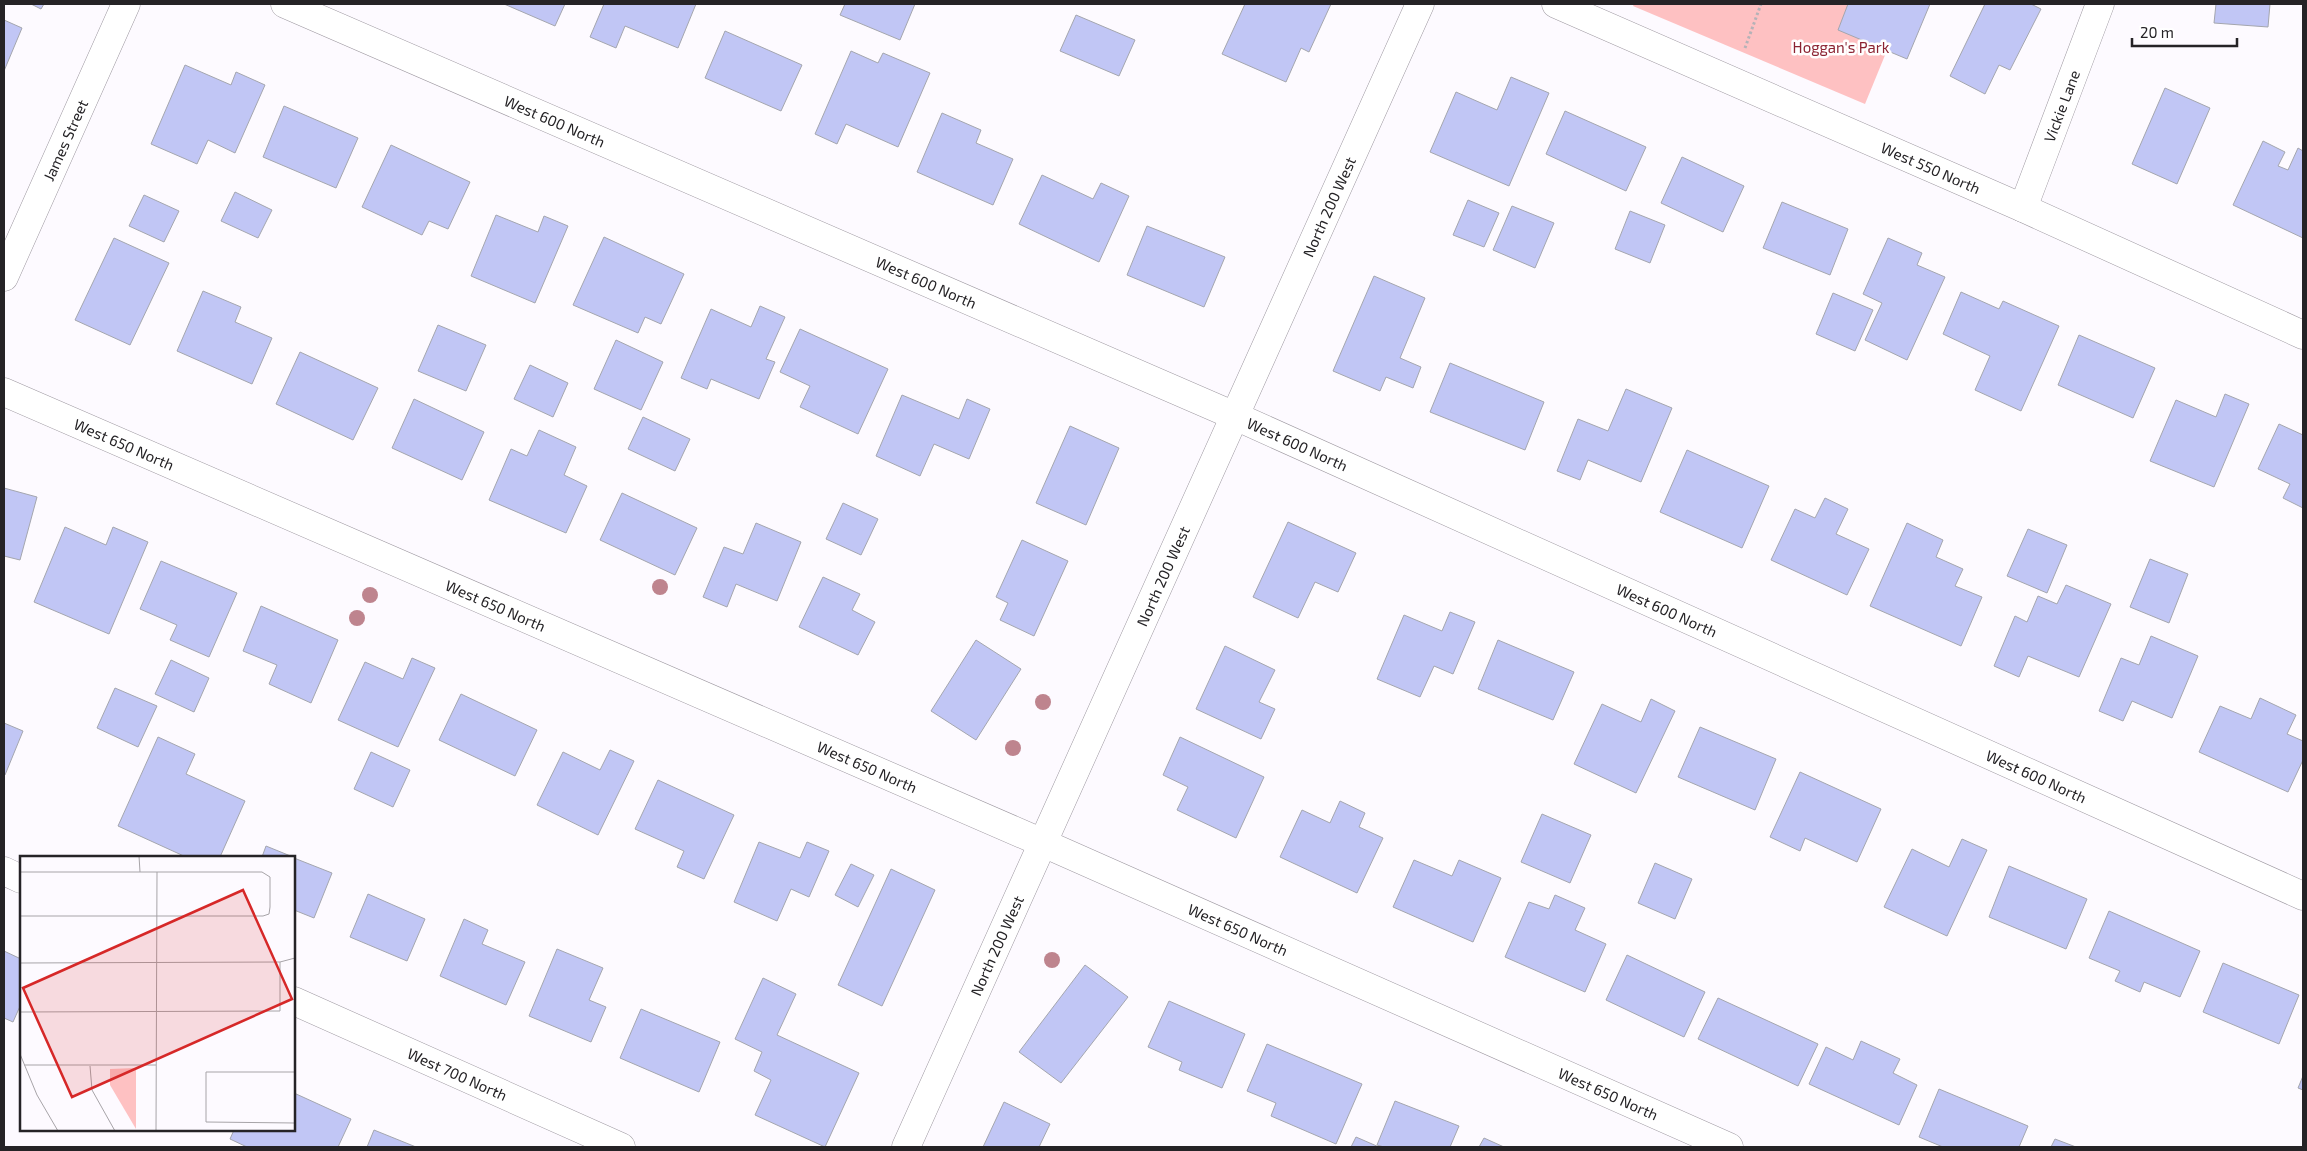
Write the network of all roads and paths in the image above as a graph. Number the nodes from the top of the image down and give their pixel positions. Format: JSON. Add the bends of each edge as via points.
{"nodes":[{"id":1,"x":126,"y":4,"type":"edge"},
{"id":2,"x":285,"y":4,"type":"edge"},
{"id":3,"x":1420,"y":4,"type":"edge"},
{"id":4,"x":1556,"y":4,"type":"edge"},
{"id":5,"x":1761,"y":4,"type":"edge"},
{"id":6,"x":2100,"y":4,"type":"edge"},
{"id":7,"x":1745,"y":48,"type":"dead end"},
{"id":8,"x":2023,"y":208,"type":"junction"},
{"id":9,"x":4,"y":277,"type":"edge"},
{"id":10,"x":2303,"y":335,"type":"edge"},
{"id":11,"x":4,"y":392,"type":"edge"},
{"id":12,"x":1235,"y":416,"type":"junction"},
{"id":13,"x":1043,"y":843,"type":"junction"},
{"id":14,"x":4,"y":871,"type":"edge"},
{"id":15,"x":20,"y":879,"type":"edge"},
{"id":16,"x":2303,"y":896,"type":"edge"},
{"id":17,"x":295,"y":1001,"type":"edge"},
{"id":18,"x":621,"y":1147,"type":"edge"},
{"id":19,"x":906,"y":1147,"type":"edge"},
{"id":20,"x":1729,"y":1147,"type":"edge"}],
"edges":[{"from":1,"to":9,"type":"street","name":"James Street"},
{"from":2,"to":12,"type":"street","name":"West 600 North"},
{"from":3,"to":12,"type":"street","name":"North 200 West"},
{"from":4,"to":8,"type":"street","name":"West 550 North"},
{"from":5,"to":7,"type":"path"},
{"from":6,"to":8,"type":"street","name":"Vickie Lane"},
{"from":8,"to":10,"type":"street","name":"West 550 North"},
{"from":11,"to":13,"type":"street","name":"West 650 North"},
{"from":12,"to":13,"type":"street","name":"North 200 West"},
{"from":12,"to":16,"type":"street","name":"West 600 North"},
{"from":13,"to":19,"type":"street","name":"North 200 West"},
{"from":13,"to":20,"type":"street","name":"West 650 North"},
{"from":14,"to":15,"type":"street"},
{"from":17,"to":18,"type":"street","name":"West 700 North"}]}
